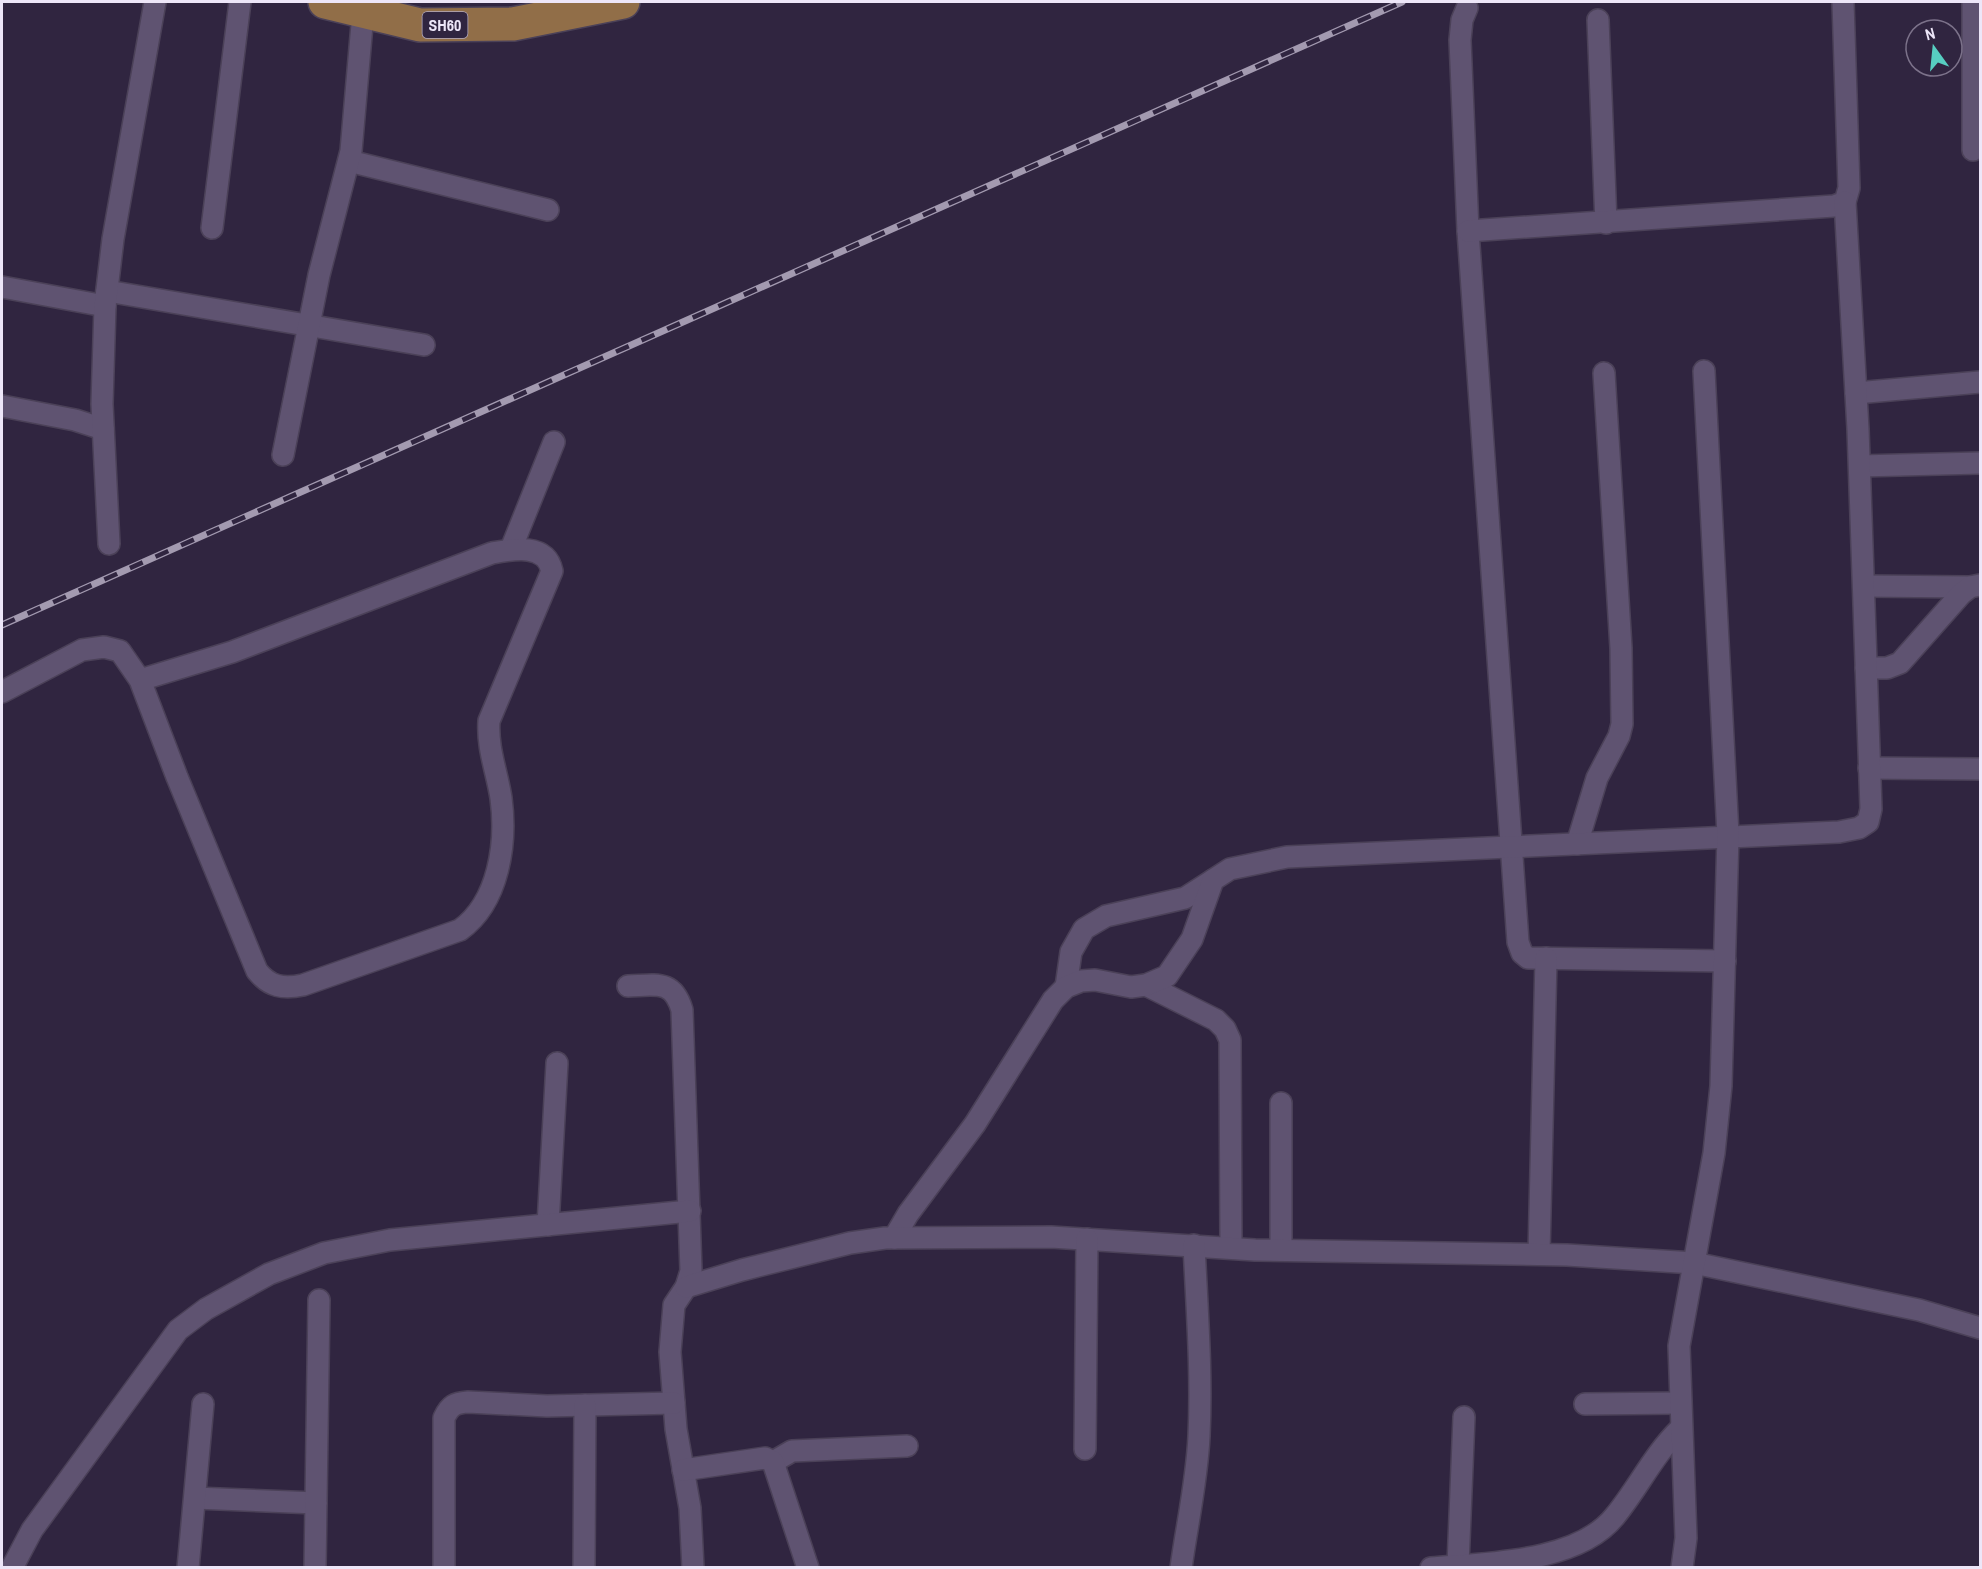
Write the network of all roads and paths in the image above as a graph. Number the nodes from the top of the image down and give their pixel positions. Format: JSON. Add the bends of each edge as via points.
{"nodes":[{"id":1,"x":156,"y":2,"type":"edge"},
{"id":2,"x":240,"y":2,"type":"edge"},
{"id":3,"x":325,"y":2,"type":"edge"},
{"id":4,"x":1843,"y":2,"type":"edge"},
{"id":5,"x":1973,"y":2,"type":"edge"},
{"id":6,"x":614,"y":3,"type":"edge"},
{"id":7,"x":1467,"y":8,"type":"dead end"},
{"id":8,"x":363,"y":13,"type":"junction"},
{"id":9,"x":1598,"y":20,"type":"dead end"},
{"id":10,"x":1973,"y":150,"type":"dead end"},
{"id":11,"x":349,"y":161,"type":"junction"},
{"id":12,"x":1845,"y":202,"type":"junction"},
{"id":13,"x":548,"y":210,"type":"dead end"},
{"id":14,"x":1606,"y":223,"type":"junction"},
{"id":15,"x":212,"y":228,"type":"dead end"},
{"id":16,"x":1468,"y":231,"type":"junction"},
{"id":17,"x":2,"y":287,"type":"edge"},
{"id":18,"x":106,"y":298,"type":"junction"},
{"id":19,"x":309,"y":325,"type":"junction"},
{"id":20,"x":424,"y":345,"type":"dead end"},
{"id":21,"x":1704,"y":371,"type":"dead end"},
{"id":22,"x":1604,"y":373,"type":"dead end"},
{"id":23,"x":1980,"y":382,"type":"edge"},
{"id":24,"x":1856,"y":393,"type":"junction"},
{"id":25,"x":2,"y":406,"type":"edge"},
{"id":26,"x":103,"y":429,"type":"junction"},
{"id":27,"x":554,"y":442,"type":"dead end"},
{"id":28,"x":283,"y":455,"type":"dead end"},
{"id":29,"x":1980,"y":463,"type":"edge"},
{"id":30,"x":1860,"y":466,"type":"junction"},
{"id":31,"x":109,"y":544,"type":"dead end"},
{"id":32,"x":511,"y":549,"type":"junction"},
{"id":33,"x":1864,"y":586,"type":"junction"},
{"id":34,"x":1975,"y":586,"type":"edge"},
{"id":35,"x":1866,"y":668,"type":"junction"},
{"id":36,"x":140,"y":680,"type":"junction"},
{"id":37,"x":2,"y":692,"type":"edge"},
{"id":38,"x":1869,"y":768,"type":"junction"},
{"id":39,"x":1980,"y":769,"type":"edge"},
{"id":40,"x":1728,"y":835,"type":"junction"},
{"id":41,"x":1578,"y":844,"type":"junction"},
{"id":42,"x":1511,"y":847,"type":"junction"},
{"id":43,"x":1213,"y":880,"type":"junction"},
{"id":44,"x":1546,"y":958,"type":"junction"},
{"id":45,"x":1725,"y":961,"type":"junction"},
{"id":46,"x":1146,"y":985,"type":"junction"},
{"id":47,"x":628,"y":986,"type":"dead end"},
{"id":48,"x":1066,"y":987,"type":"junction"},
{"id":49,"x":557,"y":1063,"type":"dead end"},
{"id":50,"x":1281,"y":1103,"type":"dead end"},
{"id":51,"x":690,"y":1211,"type":"junction"},
{"id":52,"x":548,"y":1225,"type":"junction"},
{"id":53,"x":894,"y":1238,"type":"junction"},
{"id":54,"x":1087,"y":1239,"type":"junction"},
{"id":55,"x":1194,"y":1245,"type":"junction"},
{"id":56,"x":1231,"y":1247,"type":"junction"},
{"id":57,"x":1281,"y":1250,"type":"junction"},
{"id":58,"x":1539,"y":1254,"type":"junction"},
{"id":59,"x":1694,"y":1263,"type":"junction"},
{"id":60,"x":686,"y":1287,"type":"junction"},
{"id":61,"x":320,"y":1300,"type":"dead end"},
{"id":62,"x":1980,"y":1328,"type":"edge"},
{"id":63,"x":674,"y":1403,"type":"junction"},
{"id":64,"x":1679,"y":1403,"type":"junction"},
{"id":65,"x":203,"y":1404,"type":"dead end"},
{"id":66,"x":1585,"y":1404,"type":"dead end"},
{"id":67,"x":585,"y":1405,"type":"junction"},
{"id":68,"x":1464,"y":1417,"type":"dead end"},
{"id":69,"x":1680,"y":1429,"type":"junction"},
{"id":70,"x":907,"y":1446,"type":"dead end"},
{"id":71,"x":1085,"y":1449,"type":"dead end"},
{"id":72,"x":773,"y":1461,"type":"junction"},
{"id":73,"x":683,"y":1470,"type":"junction"},
{"id":74,"x":195,"y":1498,"type":"junction"},
{"id":75,"x":316,"y":1503,"type":"junction"},
{"id":76,"x":1458,"y":1565,"type":"junction"},
{"id":77,"x":12,"y":1568,"type":"edge"},
{"id":78,"x":188,"y":1568,"type":"edge"},
{"id":79,"x":315,"y":1568,"type":"edge"},
{"id":80,"x":444,"y":1568,"type":"edge"},
{"id":81,"x":584,"y":1568,"type":"edge"},
{"id":82,"x":693,"y":1568,"type":"edge"},
{"id":83,"x":808,"y":1568,"type":"edge"},
{"id":84,"x":1181,"y":1568,"type":"edge"},
{"id":85,"x":1431,"y":1568,"type":"edge"},
{"id":86,"x":1682,"y":1568,"type":"edge"}],
"edges":[{"from":1,"to":18,"type":"street"},
{"from":2,"to":15,"type":"street"},
{"from":3,"to":8,"type":"main road","number":"SH60"},
{"from":4,"to":12,"type":"street","via":[[1849,188]]},
{"from":5,"to":10,"type":"street"},
{"from":6,"to":8,"type":"main road","number":"SH60","via":[[513,24],[420,26]]},
{"from":7,"to":16,"type":"street","via":[[1460,40]]},
{"from":8,"to":11,"type":"street"},
{"from":9,"to":14,"type":"street"},
{"from":11,"to":13,"type":"street"},
{"from":11,"to":19,"type":"street"},
{"from":12,"to":14,"type":"street","via":[[1834,206]]},
{"from":12,"to":24,"type":"street"},
{"from":14,"to":16,"type":"street"},
{"from":16,"to":42,"type":"street"},
{"from":17,"to":18,"type":"street"},
{"from":18,"to":19,"type":"street"},
{"from":18,"to":26,"type":"street"},
{"from":19,"to":20,"type":"street"},
{"from":19,"to":28,"type":"street"},
{"from":21,"to":40,"type":"street"},
{"from":22,"to":41,"type":"street","via":[[1622,724],[1612,753],[1597,778]]},
{"from":23,"to":24,"type":"street"},
{"from":24,"to":30,"type":"street"},
{"from":25,"to":26,"type":"street"},
{"from":26,"to":31,"type":"street"},
{"from":27,"to":32,"type":"street"},
{"from":29,"to":30,"type":"street"},
{"from":30,"to":33,"type":"street"},
{"from":32,"to":36,"type":"street","via":[[232,652]]},
{"from":32,"to":36,"type":"street","via":[[545,555],[552,571],[489,721],[503,826],[497,872],[475,920],[460,930],[303,985],[274,986],[265,980],[250,957]]},
{"from":33,"to":34,"type":"street"},
{"from":33,"to":35,"type":"street"},
{"from":34,"to":35,"type":"street","via":[[1900,663],[1887,668]]},
{"from":35,"to":38,"type":"street"},
{"from":36,"to":37,"type":"street","via":[[120,651],[104,647],[82,650]]},
{"from":38,"to":39,"type":"street"},
{"from":38,"to":40,"type":"street","via":[[1868,822],[1859,828]]},
{"from":40,"to":41,"type":"street"},
{"from":40,"to":45,"type":"street"},
{"from":41,"to":42,"type":"street"},
{"from":42,"to":43,"type":"street","via":[[1287,857],[1230,869]]},
{"from":42,"to":44,"type":"street","via":[[1518,942],[1528,958]]},
{"from":43,"to":46,"type":"street","via":[[1201,919],[1177,964],[1167,976]]},
{"from":43,"to":48,"type":"street","via":[[1185,898],[1106,916],[1084,929],[1071,952]]},
{"from":44,"to":45,"type":"street"},
{"from":44,"to":58,"type":"street"},
{"from":45,"to":59,"type":"street","via":[[1721,1086],[1714,1154]]},
{"from":46,"to":48,"type":"street","via":[[1131,987],[1088,981]]},
{"from":46,"to":56,"type":"street","via":[[1215,1020],[1230,1040]]},
{"from":47,"to":51,"type":"street","via":[[658,985],[672,989],[679,997]]},
{"from":48,"to":53,"type":"street","via":[[1053,1000],[975,1124]]},
{"from":49,"to":52,"type":"street"},
{"from":50,"to":57,"type":"street"},
{"from":51,"to":52,"type":"street"},
{"from":51,"to":60,"type":"street","via":[[691,1271]]},
{"from":52,"to":77,"type":"street","via":[[390,1240],[324,1253],[269,1274],[206,1310],[178,1330],[165,1346],[32,1530]]},
{"from":53,"to":54,"type":"street"},
{"from":53,"to":60,"type":"street","via":[[850,1243]]},
{"from":54,"to":55,"type":"street"},
{"from":54,"to":71,"type":"street"},
{"from":55,"to":56,"type":"street"},
{"from":55,"to":84,"type":"street","via":[[1200,1359],[1199,1437]]},
{"from":56,"to":57,"type":"street"},
{"from":57,"to":58,"type":"street"},
{"from":58,"to":59,"type":"street"},
{"from":59,"to":62,"type":"street","via":[[1919,1310]]},
{"from":59,"to":64,"type":"street","via":[[1679,1346]]},
{"from":60,"to":63,"type":"street","via":[[674,1305],[671,1319]]},
{"from":61,"to":75,"type":"street"},
{"from":63,"to":67,"type":"street"},
{"from":63,"to":73,"type":"street"},
{"from":64,"to":66,"type":"street"},
{"from":64,"to":69,"type":"street"},
{"from":65,"to":74,"type":"street"},
{"from":67,"to":80,"type":"street","via":[[468,1402],[449,1407],[444,1418]]},
{"from":67,"to":81,"type":"street"},
{"from":68,"to":76,"type":"street"},
{"from":69,"to":76,"type":"street","via":[[1664,1445],[1614,1518],[1596,1534],[1548,1554]]},
{"from":69,"to":86,"type":"street","via":[[1686,1538]]},
{"from":70,"to":72,"type":"street","via":[[792,1451]]},
{"from":72,"to":73,"type":"street","via":[[765,1458]]},
{"from":72,"to":83,"type":"street"},
{"from":73,"to":82,"type":"street","via":[[690,1508]]},
{"from":74,"to":75,"type":"street"},
{"from":74,"to":78,"type":"street"},
{"from":75,"to":79,"type":"street"},
{"from":76,"to":85,"type":"street"}]}
